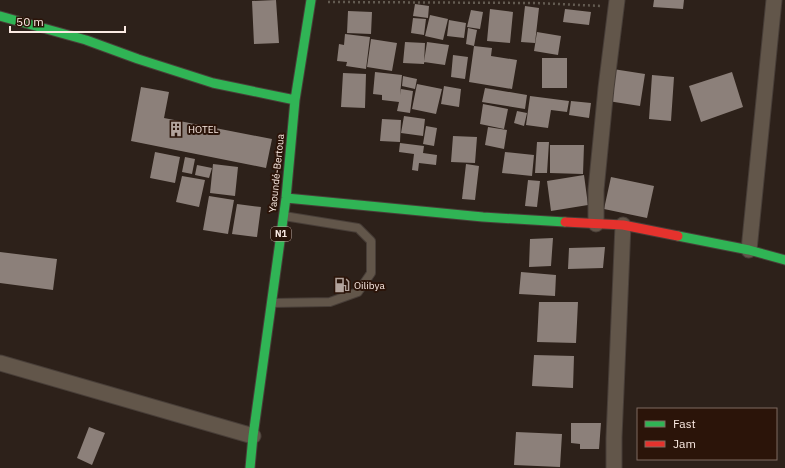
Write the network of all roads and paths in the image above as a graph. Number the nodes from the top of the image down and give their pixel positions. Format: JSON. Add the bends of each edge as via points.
{"nodes":[{"id":1,"x":774,"y":0,"type":"edge"},
{"id":2,"x":311,"y":1,"type":"edge"},
{"id":3,"x":616,"y":3,"type":"edge"},
{"id":4,"x":0,"y":16,"type":"edge"},
{"id":5,"x":295,"y":100,"type":"junction"},
{"id":6,"x":286,"y":198,"type":"junction"},
{"id":7,"x":283,"y":216,"type":"junction"},
{"id":8,"x":596,"y":224,"type":"junction"},
{"id":9,"x":622,"y":225,"type":"junction"},
{"id":10,"x":749,"y":250,"type":"junction"},
{"id":11,"x":785,"y":260,"type":"edge"},
{"id":12,"x":271,"y":304,"type":"junction"},
{"id":13,"x":0,"y":363,"type":"edge"},
{"id":14,"x":253,"y":436,"type":"junction"},
{"id":15,"x":250,"y":468,"type":"edge"},
{"id":16,"x":614,"y":468,"type":"edge"}],
"edges":[{"from":1,"to":10,"type":"street"},
{"from":2,"to":3,"type":"path"},
{"from":2,"to":5,"type":"main road","name":"Yaoundé-Bertoua","number":"N1"},
{"from":3,"to":8,"type":"street","via":[[596,190]]},
{"from":4,"to":5,"type":"main road","via":[[86,40],[213,83]]},
{"from":5,"to":6,"type":"main road","name":"Yaoundé-Bertoua","number":"N1"},
{"from":6,"to":7,"type":"main road","name":"Yaoundé-Bertoua","number":"N1"},
{"from":6,"to":8,"type":"main road"},
{"from":7,"to":12,"type":"main road","name":"Yaoundé-Bertoua","number":"N1"},
{"from":7,"to":12,"type":"lane","via":[[358,228],[371,241],[371,273],[358,292],[330,302]]},
{"from":8,"to":9,"type":"main road"},
{"from":9,"to":10,"type":"main road"},
{"from":9,"to":16,"type":"street"},
{"from":10,"to":11,"type":"main road"},
{"from":12,"to":14,"type":"main road","name":"Yaoundé-Bertoua","number":"N1"},
{"from":13,"to":14,"type":"street"},
{"from":14,"to":15,"type":"main road","name":"Yaoundé-Bertoua","number":"N1"}]}
